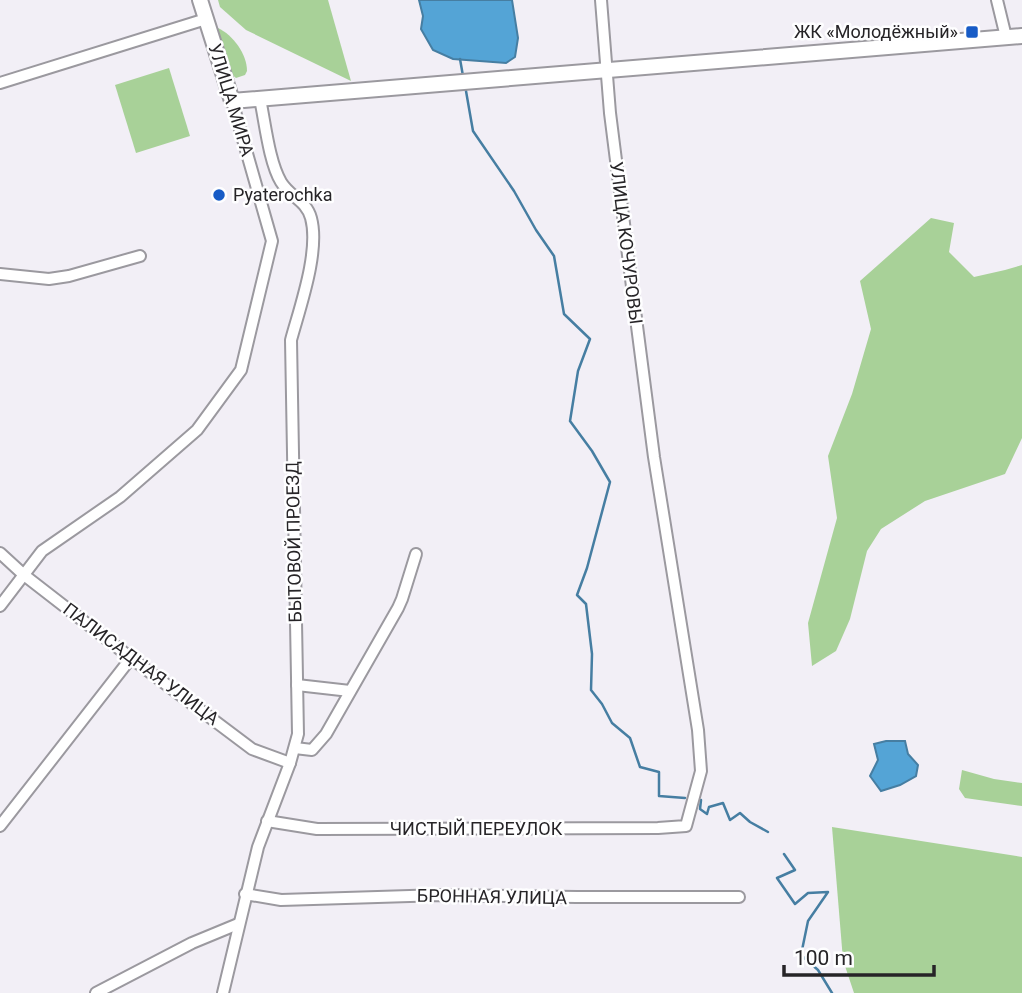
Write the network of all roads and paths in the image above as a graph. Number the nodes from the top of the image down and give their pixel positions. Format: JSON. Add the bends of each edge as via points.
{"nodes":[{"id":1,"x":200,"y":0,"type":"edge"},
{"id":2,"x":601,"y":0,"type":"edge"},
{"id":3,"x":996,"y":0,"type":"edge"},
{"id":4,"x":206,"y":19,"type":"junction"},
{"id":5,"x":1022,"y":36,"type":"edge"},
{"id":6,"x":1006,"y":37,"type":"junction"},
{"id":7,"x":607,"y":70,"type":"junction"},
{"id":8,"x":0,"y":83,"type":"edge"},
{"id":9,"x":260,"y":99,"type":"junction"},
{"id":10,"x":232,"y":101,"type":"junction"},
{"id":11,"x":140,"y":256,"type":"dead end"},
{"id":12,"x":0,"y":274,"type":"edge"},
{"id":13,"x":0,"y":553,"type":"edge"},
{"id":14,"x":416,"y":554,"type":"dead end"},
{"id":15,"x":24,"y":575,"type":"junction"},
{"id":16,"x":0,"y":606,"type":"edge"},
{"id":17,"x":131,"y":658,"type":"junction"},
{"id":18,"x":297,"y":685,"type":"junction"},
{"id":19,"x":350,"y":691,"type":"junction"},
{"id":20,"x":295,"y":748,"type":"junction"},
{"id":21,"x":290,"y":763,"type":"junction"},
{"id":22,"x":267,"y":821,"type":"junction"},
{"id":23,"x":0,"y":826,"type":"edge"},
{"id":24,"x":685,"y":826,"type":"joint"},
{"id":25,"x":245,"y":894,"type":"junction"},
{"id":26,"x":739,"y":897,"type":"dead end"},
{"id":27,"x":238,"y":924,"type":"junction"},
{"id":28,"x":96,"y":993,"type":"edge"},
{"id":29,"x":223,"y":993,"type":"edge"}],
"edges":[{"from":1,"to":4,"type":"street","name":"УЛИЦА МИРА"},
{"from":2,"to":7,"type":"street","name":"УЛИЦА КОЧУРОВЫ"},
{"from":3,"to":6,"type":"street"},
{"from":4,"to":8,"type":"street"},
{"from":4,"to":10,"type":"street","name":"УЛИЦА МИРА"},
{"from":5,"to":6,"type":"street"},
{"from":6,"to":7,"type":"street"},
{"from":7,"to":9,"type":"street"},
{"from":7,"to":24,"type":"street","name":"УЛИЦА КОЧУРОВЫ","via":[[654,457],[698,730],[701,771]]},
{"from":9,"to":10,"type":"street"},
{"from":9,"to":18,"type":"street","name":"БЫТОВОЙ ПРОЕЗД","via":[[275,170],[283,185],[307,207],[312,221],[313,249],[291,340]]},
{"from":10,"to":15,"type":"street","name":"УЛИЦА МИРА","via":[[272,241],[241,370],[197,430],[120,497],[41,551]]},
{"from":11,"to":12,"type":"street","via":[[48,279]]},
{"from":13,"to":15,"type":"street","name":"ПАЛИСАДНАЯ УЛИЦА"},
{"from":14,"to":19,"type":"street","via":[[398,608]]},
{"from":15,"to":16,"type":"street"},
{"from":15,"to":17,"type":"street","name":"ПАЛИСАДНАЯ УЛИЦА"},
{"from":17,"to":21,"type":"street","name":"ПАЛИСАДНАЯ УЛИЦА","via":[[252,749]]},
{"from":17,"to":23,"type":"street"},
{"from":18,"to":19,"type":"street"},
{"from":18,"to":20,"type":"street","name":"БЫТОВОЙ ПРОЕЗД"},
{"from":19,"to":20,"type":"street","via":[[312,750]]},
{"from":20,"to":21,"type":"street","name":"БЫТОВОЙ ПРОЕЗД"},
{"from":21,"to":22,"type":"street","name":"БЫТОВОЙ ПРОЕЗД"},
{"from":22,"to":24,"type":"street","name":"ЧИСТЫЙ ПЕРЕУЛОК","via":[[330,829]]},
{"from":22,"to":25,"type":"street","name":"БЫТОВОЙ ПРОЕЗД"},
{"from":25,"to":26,"type":"street","name":"БРОННАЯ УЛИЦА","via":[[281,900],[442,895]]},
{"from":25,"to":27,"type":"street","name":"БЫТОВОЙ ПРОЕЗД"},
{"from":27,"to":28,"type":"street"},
{"from":27,"to":29,"type":"street","name":"БЫТОВОЙ ПРОЕЗД"}]}
